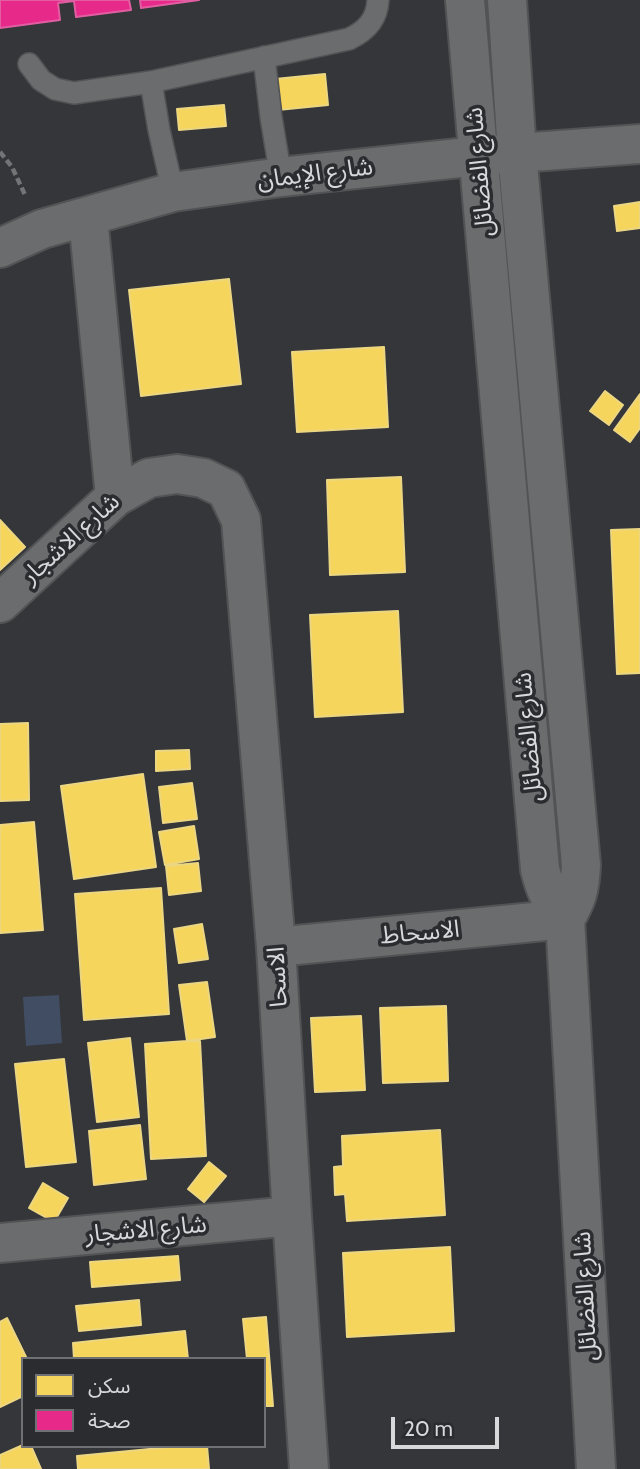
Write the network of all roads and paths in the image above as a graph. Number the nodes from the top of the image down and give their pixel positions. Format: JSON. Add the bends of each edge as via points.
{"nodes":[{"id":1,"x":378,"y":0,"type":"edge"},
{"id":2,"x":466,"y":0,"type":"edge"},
{"id":3,"x":488,"y":0,"type":"edge"},
{"id":4,"x":507,"y":0,"type":"edge"},
{"id":5,"x":264,"y":57,"type":"junction"},
{"id":6,"x":29,"y":64,"type":"dead end"},
{"id":7,"x":152,"y":82,"type":"junction"},
{"id":8,"x":640,"y":144,"type":"edge"},
{"id":9,"x":0,"y":152,"type":"edge"},
{"id":10,"x":517,"y":153,"type":"junction"},
{"id":11,"x":478,"y":156,"type":"junction"},
{"id":12,"x":281,"y":177,"type":"junction"},
{"id":13,"x":173,"y":192,"type":"junction"},
{"id":14,"x":88,"y":217,"type":"junction"},
{"id":15,"x":42,"y":229,"type":"junction"},
{"id":16,"x":0,"y":248,"type":"edge"},
{"id":17,"x":540,"y":412,"type":"junction"},
{"id":18,"x":226,"y":489,"type":"joint"},
{"id":19,"x":115,"y":497,"type":"junction"},
{"id":20,"x":0,"y":603,"type":"edge"},
{"id":21,"x":565,"y":919,"type":"junction"},
{"id":22,"x":276,"y":947,"type":"junction"},
{"id":23,"x":292,"y":1216,"type":"junction"},
{"id":24,"x":0,"y":1243,"type":"edge"},
{"id":25,"x":309,"y":1469,"type":"edge"},
{"id":26,"x":596,"y":1469,"type":"edge"}],
"edges":[{"from":1,"to":5,"type":"lane","via":[[371,24],[362,33]]},
{"from":2,"to":11,"type":"street","name":"شارع الفضائل"},
{"from":3,"to":10,"type":"street","via":[[496,105]]},
{"from":4,"to":10,"type":"street"},
{"from":5,"to":7,"type":"lane"},
{"from":5,"to":12,"type":"lane"},
{"from":6,"to":7,"type":"lane","via":[[41,80],[74,93]]},
{"from":7,"to":13,"type":"lane"},
{"from":8,"to":10,"type":"street","name":"شارع الإيمان"},
{"from":9,"to":15,"type":"path"},
{"from":10,"to":11,"type":"street","name":"شارع الإيمان"},
{"from":10,"to":17,"type":"street"},
{"from":11,"to":12,"type":"street","name":"شارع الإيمان"},
{"from":11,"to":17,"type":"street","via":[[492,183],[499,212],[514,384],[529,406]]},
{"from":11,"to":21,"type":"street","name":"شارع الفضائل","via":[[540,869],[544,887]]},
{"from":12,"to":13,"type":"street","name":"شارع الإيمان"},
{"from":13,"to":14,"type":"street","name":"شارع الإيمان"},
{"from":14,"to":15,"type":"street","name":"شارع الإيمان"},
{"from":14,"to":19,"type":"street"},
{"from":15,"to":16,"type":"street","name":"شارع الإيمان"},
{"from":17,"to":21,"type":"street","via":[[581,865],[575,904]]},
{"from":18,"to":19,"type":"street","name":"شارع الاشجار","via":[[203,478],[177,474],[149,478]]},
{"from":18,"to":22,"type":"street","name":"الاسحا","via":[[241,520]]},
{"from":19,"to":20,"type":"street","name":"شارع الاشجار"},
{"from":21,"to":22,"type":"street","name":"الاسحاط"},
{"from":21,"to":26,"type":"street","name":"شارع الفضائل"},
{"from":22,"to":23,"type":"street","name":"الاسحا"},
{"from":23,"to":24,"type":"street","name":"شارع الاشجار"},
{"from":23,"to":25,"type":"street","name":"الاسحا"}]}
